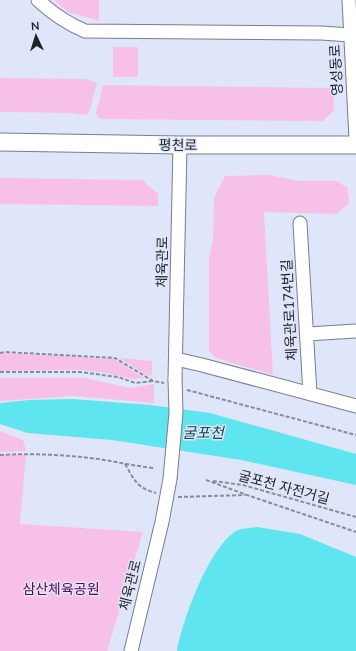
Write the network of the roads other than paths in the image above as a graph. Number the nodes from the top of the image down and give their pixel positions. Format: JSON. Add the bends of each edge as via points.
{"nodes":[{"id":1,"x":38,"y":0,"type":"edge"},
{"id":2,"x":348,"y":0,"type":"edge"},
{"id":3,"x":350,"y":35,"type":"junction"},
{"id":4,"x":356,"y":139,"type":"edge"},
{"id":5,"x":0,"y":142,"type":"edge"},
{"id":6,"x":180,"y":145,"type":"junction"},
{"id":7,"x":356,"y":145,"type":"edge"},
{"id":8,"x":300,"y":223,"type":"dead end"},
{"id":9,"x":356,"y":331,"type":"edge"},
{"id":10,"x":307,"y":334,"type":"junction"},
{"id":11,"x":176,"y":359,"type":"junction"},
{"id":12,"x":310,"y":394,"type":"junction"},
{"id":13,"x":356,"y":406,"type":"edge"},
{"id":14,"x":130,"y":651,"type":"edge"}],
"edges":[{"from":1,"to":3,"type":"street","via":[[68,24],[85,31]]},
{"from":2,"to":3,"type":"street","name":"영성동로"},
{"from":3,"to":4,"type":"street","name":"영성동로"},
{"from":5,"to":6,"type":"main road","name":"평천로"},
{"from":6,"to":7,"type":"main road","name":"평천로"},
{"from":6,"to":11,"type":"street","name":"체육관로"},
{"from":8,"to":10,"type":"street","name":"체육관로174번길"},
{"from":9,"to":10,"type":"street"},
{"from":10,"to":12,"type":"street","name":"체육관로174번길"},
{"from":11,"to":12,"type":"street"},
{"from":11,"to":14,"type":"street","name":"체육관로","bridge":true,"via":[[176,420],[170,479]]},
{"from":12,"to":13,"type":"street"}]}
